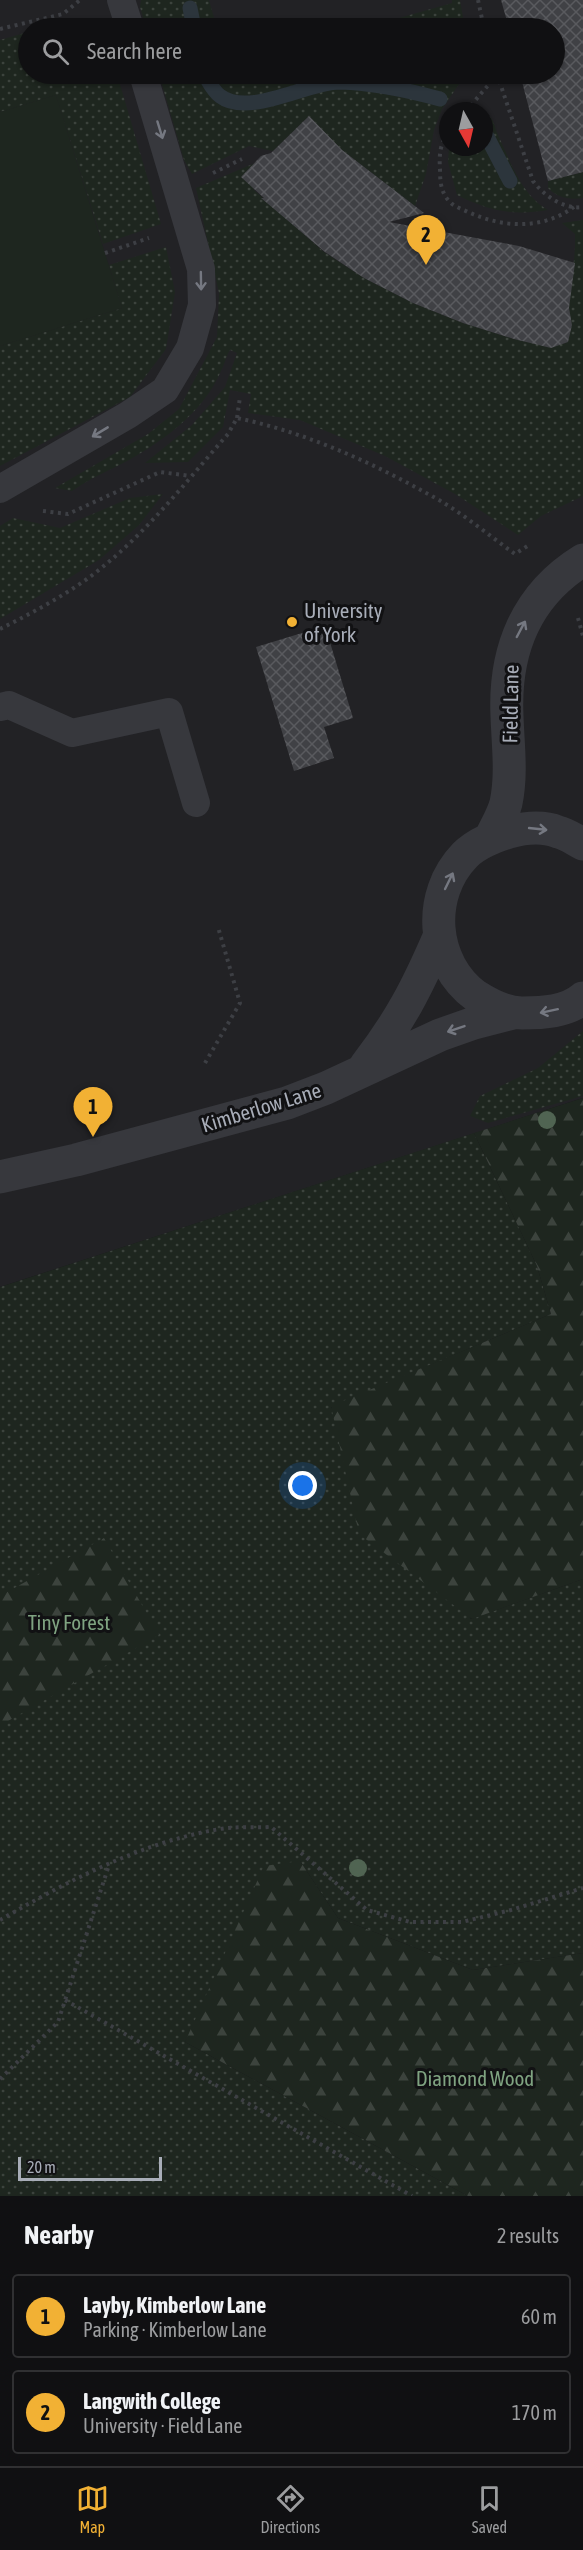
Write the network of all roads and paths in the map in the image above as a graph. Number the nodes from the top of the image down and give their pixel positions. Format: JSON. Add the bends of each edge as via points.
{"nodes":[{"id":1,"x":80,"y":0,"type":"edge"},
{"id":2,"x":121,"y":0,"type":"edge"},
{"id":3,"x":478,"y":0,"type":"edge"},
{"id":4,"x":46,"y":18,"type":"edge"},
{"id":5,"x":127,"y":18,"type":"edge"},
{"id":6,"x":482,"y":18,"type":"edge"},
{"id":7,"x":18,"y":25,"type":"edge"},
{"id":8,"x":0,"y":29,"type":"edge"},
{"id":9,"x":146,"y":84,"type":"edge"},
{"id":10,"x":489,"y":84,"type":"edge"},
{"id":11,"x":500,"y":84,"type":"edge"},
{"id":12,"x":474,"y":102,"type":"edge"},
{"id":13,"x":441,"y":156,"type":"edge"},
{"id":14,"x":574,"y":207,"type":"junction"},
{"id":15,"x":583,"y":207,"type":"edge"},
{"id":16,"x":240,"y":397,"type":"dead end"},
{"id":17,"x":237,"y":418,"type":"junction"},
{"id":18,"x":192,"y":476,"type":"junction"},
{"id":19,"x":0,"y":489,"type":"edge"},
{"id":20,"x":34,"y":509,"type":"dead end"},
{"id":21,"x":531,"y":543,"type":"dead end"},
{"id":22,"x":583,"y":560,"type":"edge"},
{"id":23,"x":0,"y":629,"type":"edge"},
{"id":24,"x":0,"y":707,"type":"edge"},
{"id":25,"x":196,"y":803,"type":"dead end"},
{"id":26,"x":491,"y":837,"type":"junction"},
{"id":27,"x":583,"y":844,"type":"edge"},
{"id":28,"x":218,"y":927,"type":"dead end"},
{"id":29,"x":439,"y":937,"type":"junction"},
{"id":30,"x":583,"y":998,"type":"edge"},
{"id":31,"x":513,"y":1013,"type":"junction"},
{"id":32,"x":205,"y":1063,"type":"dead end"},
{"id":33,"x":362,"y":1069,"type":"junction"},
{"id":34,"x":0,"y":1178,"type":"edge"},
{"id":35,"x":109,"y":1864,"type":"junction"},
{"id":36,"x":583,"y":1888,"type":"edge"},
{"id":37,"x":0,"y":1920,"type":"edge"},
{"id":38,"x":65,"y":2000,"type":"junction"},
{"id":39,"x":0,"y":2079,"type":"edge"},
{"id":40,"x":412,"y":2196,"type":"edge"}],
"edges":[{"from":1,"to":4,"type":"path","via":[[63,14]]},
{"from":2,"to":5,"type":"lane"},
{"from":3,"to":6,"type":"path"},
{"from":7,"to":8,"type":"path"},
{"from":9,"to":19,"type":"lane","one_way":true,"via":[[201,269],[202,305],[190,348],[165,390]]},
{"from":10,"to":12,"type":"path"},
{"from":11,"to":14,"type":"path","via":[[533,181],[542,193]]},
{"from":13,"to":14,"type":"path","via":[[441,189],[452,204],[478,217],[515,225],[536,223],[560,217]]},
{"from":14,"to":15,"type":"path"},
{"from":16,"to":17,"type":"path"},
{"from":17,"to":18,"type":"path","via":[[234,427]]},
{"from":17,"to":21,"type":"path","via":[[304,436],[430,494],[515,554]]},
{"from":18,"to":20,"type":"path","via":[[160,472],[68,514]]},
{"from":18,"to":23,"type":"path","via":[[142,532],[88,578]]},
{"from":26,"to":22,"type":"street","name":"Field Lane","one_way":true,"via":[[505,805],[510,770],[507,673],[515,640],[531,609],[563,572]]},
{"from":24,"to":25,"type":"lane","via":[[9,705],[72,733],[169,712]]},
{"from":26,"to":27,"type":"street","one_way":true,"via":[[524,828],[558,831]]},
{"from":29,"to":26,"type":"street","one_way":true,"via":[[438,911],[447,881],[465,855]]},
{"from":28,"to":32,"type":"path","via":[[240,1003]]},
{"from":29,"to":31,"type":"street","via":[[450,968],[466,988],[488,1004]]},
{"from":29,"to":33,"type":"street","via":[[409,1005]]},
{"from":30,"to":31,"type":"street","one_way":true,"via":[[546,1013]]},
{"from":31,"to":33,"type":"street","name":"Kimberlow Lane","one_way":true,"via":[[440,1035]]},
{"from":33,"to":34,"type":"street","name":"Kimberlow Lane","via":[[287,1103]]},
{"from":35,"to":36,"type":"path","via":[[174,1838],[223,1828],[271,1827],[367,1910],[410,1922],[462,1922]]},
{"from":35,"to":37,"type":"path"},
{"from":35,"to":38,"type":"path"},
{"from":38,"to":39,"type":"path","via":[[58,2022]]},
{"from":38,"to":40,"type":"path"}]}
